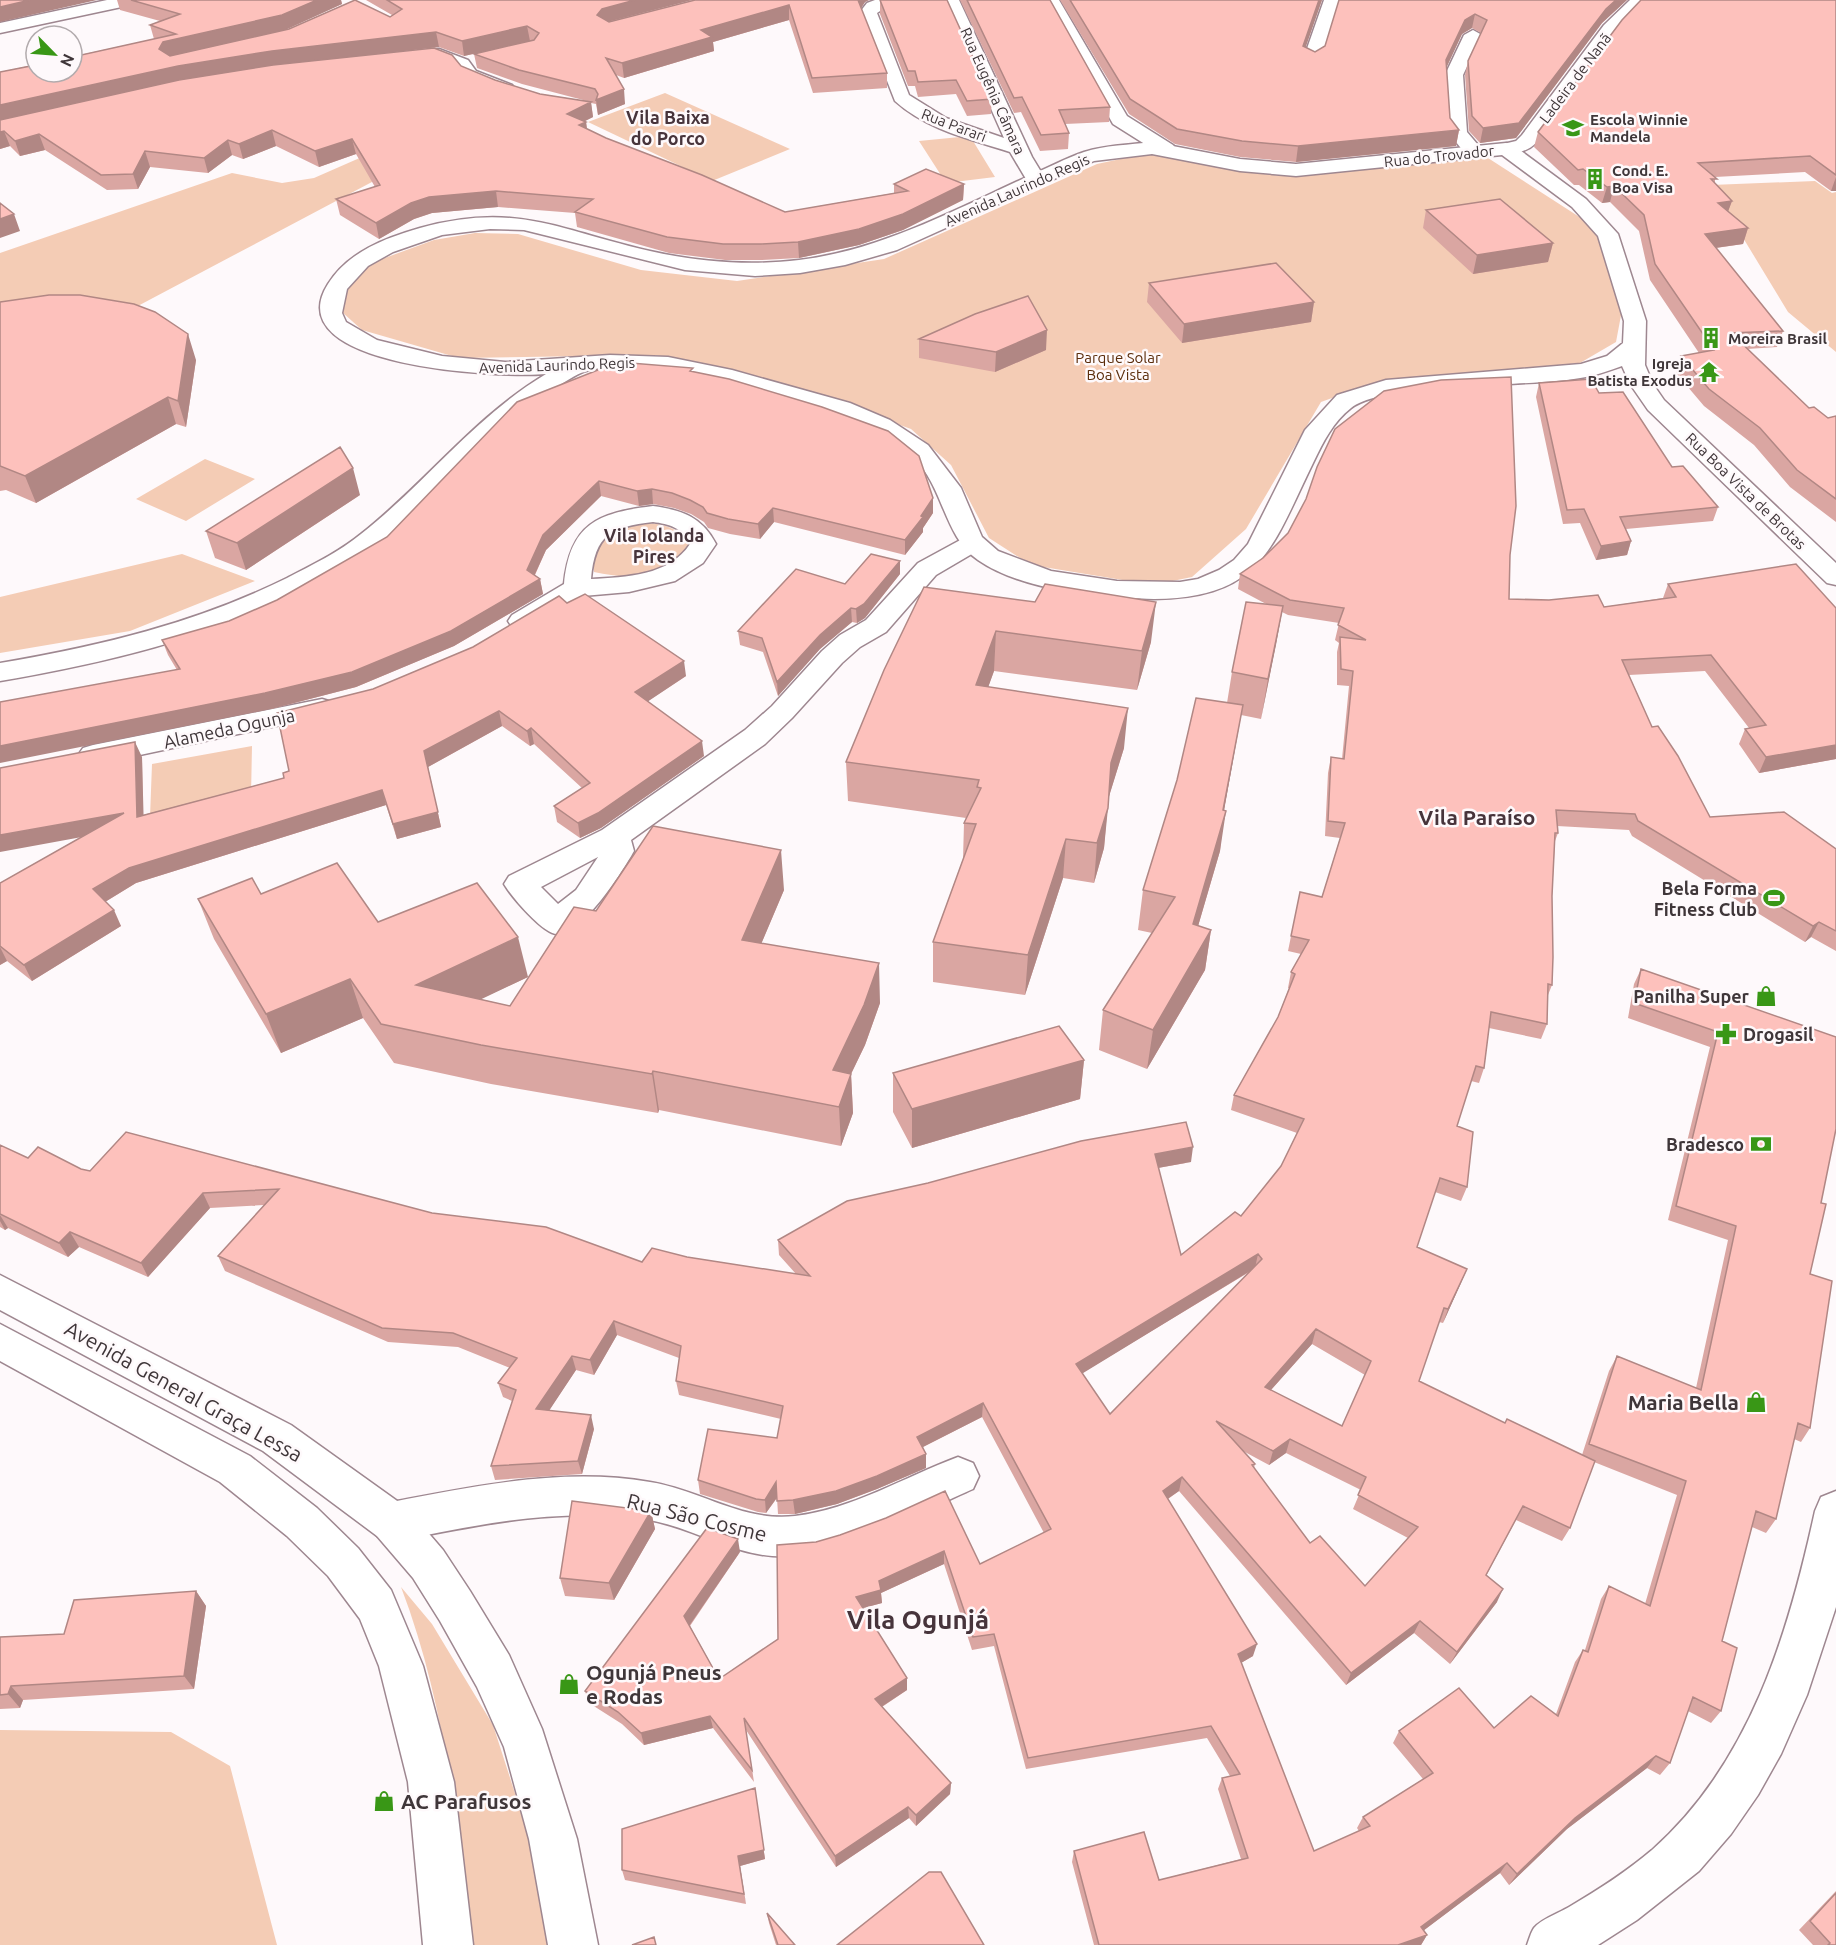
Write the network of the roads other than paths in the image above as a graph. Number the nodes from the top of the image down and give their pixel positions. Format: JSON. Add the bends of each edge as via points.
{"nodes":[{"id":1,"x":61,"y":0,"type":"edge"},
{"id":2,"x":131,"y":0,"type":"edge"},
{"id":3,"x":889,"y":0,"type":"edge"},
{"id":4,"x":951,"y":0,"type":"edge"},
{"id":5,"x":1051,"y":0,"type":"edge"},
{"id":6,"x":1332,"y":0,"type":"edge"},
{"id":7,"x":1640,"y":0,"type":"edge"},
{"id":8,"x":72,"y":13,"type":"junction"},
{"id":9,"x":0,"y":28,"type":"edge"},
{"id":10,"x":1473,"y":35,"type":"edge"},
{"id":11,"x":485,"y":59,"type":"edge"},
{"id":12,"x":393,"y":60,"type":"edge"},
{"id":13,"x":1312,"y":60,"type":"edge"},
{"id":14,"x":462,"y":64,"type":"junction"},
{"id":15,"x":523,"y":95,"type":"edge"},
{"id":16,"x":1120,"y":120,"type":"junction"},
{"id":17,"x":1019,"y":149,"type":"junction"},
{"id":18,"x":1166,"y":149,"type":"junction"},
{"id":19,"x":1506,"y":149,"type":"junction"},
{"id":20,"x":1474,"y":152,"type":"junction"},
{"id":21,"x":1090,"y":156,"type":"junction"},
{"id":22,"x":1036,"y":180,"type":"junction"},
{"id":23,"x":1635,"y":344,"type":"junction"},
{"id":24,"x":581,"y":364,"type":"junction"},
{"id":25,"x":467,"y":367,"type":"junction"},
{"id":26,"x":1555,"y":374,"type":"junction"},
{"id":27,"x":495,"y":402,"type":"junction"},
{"id":28,"x":1656,"y":405,"type":"junction"},
{"id":29,"x":973,"y":543,"type":"junction"},
{"id":30,"x":1836,"y":577,"type":"edge"},
{"id":31,"x":577,"y":588,"type":"junction"},
{"id":32,"x":496,"y":637,"type":"edge"},
{"id":33,"x":0,"y":672,"type":"edge"},
{"id":34,"x":344,"y":702,"type":"edge"},
{"id":35,"x":69,"y":760,"type":"edge"},
{"id":36,"x":613,"y":837,"type":"dead end"},
{"id":37,"x":0,"y":1291,"type":"edge"},
{"id":38,"x":0,"y":1341,"type":"edge"},
{"id":39,"x":958,"y":1476,"type":"dead end"},
{"id":40,"x":1836,"y":1511,"type":"edge"},
{"id":41,"x":392,"y":1522,"type":"junction"},
{"id":42,"x":448,"y":1945,"type":"edge"},
{"id":43,"x":573,"y":1945,"type":"edge"},
{"id":44,"x":1552,"y":1945,"type":"edge"}],
"edges":[{"from":1,"to":8,"type":"street"},
{"from":2,"to":8,"type":"street"},
{"from":3,"to":17,"type":"street","name":"Rua Parari","via":[[868,12],[901,97],[926,116]]},
{"from":4,"to":17,"type":"street","name":"Rua Eugênia Câmara"},
{"from":5,"to":16,"type":"street"},
{"from":6,"to":13,"type":"street"},
{"from":7,"to":19,"type":"street","name":"Ladeira de Nanã","via":[[1610,29],[1529,139]]},
{"from":8,"to":9,"type":"street"},
{"from":10,"to":20,"type":"street","via":[[1454,75],[1455,124]]},
{"from":11,"to":14,"type":"street"},
{"from":12,"to":14,"type":"street","via":[[439,54]]},
{"from":14,"to":15,"type":"street","via":[[470,75]]},
{"from":16,"to":18,"type":"street"},
{"from":16,"to":21,"type":"street","via":[[1121,136]]},
{"from":17,"to":22,"type":"street","name":"Rua Eugênia Câmara"},
{"from":18,"to":20,"type":"street","name":"Rua do Trovador","via":[[1240,165],[1296,170]]},
{"from":18,"to":21,"type":"street","name":"Avenida Laurindo Regis","via":[[1134,148]]},
{"from":19,"to":20,"type":"street","name":"Rua do Trovador"},
{"from":19,"to":23,"type":"street","name":"Rua do Trovador","via":[[1579,203],[1608,234],[1635,321]]},
{"from":21,"to":22,"type":"street","name":"Avenida Laurindo Regis"},
{"from":22,"to":25,"type":"street","name":"Avenida Laurindo Regis","via":[[890,246],[814,264],[769,269],[707,267],[646,256],[525,224],[496,223],[440,228],[387,246],[348,272],[337,286],[330,303],[331,314],[346,334],[418,358]]},
{"from":23,"to":26,"type":"street","via":[[1615,361],[1602,366]]},
{"from":23,"to":28,"type":"street","name":"Rua do Trovador","via":[[1636,372]]},
{"from":24,"to":25,"type":"street","name":"Avenida Laurindo Regis"},
{"from":24,"to":27,"type":"street","via":[[515,404]]},
{"from":24,"to":29,"type":"street","name":"Avenida Laurindo Regis","via":[[648,362],[684,366],[759,384],[864,418],[923,451],[944,476]]},
{"from":25,"to":27,"type":"street"},
{"from":26,"to":28,"type":"street","via":[[1616,385]]},
{"from":26,"to":29,"type":"street","via":[[1386,387],[1345,400],[1317,430],[1250,561],[1203,586],[1142,592],[1049,578],[1020,571]]},
{"from":27,"to":33,"type":"street","via":[[404,511],[367,543],[279,593],[230,614],[135,644]]},
{"from":28,"to":30,"type":"street","name":"Rua Boa Vista de Brotas"},
{"from":29,"to":36,"type":"street","via":[[927,569],[876,626],[832,657],[755,738]]},
{"from":31,"to":31,"type":"street","via":[[645,581],[687,565],[699,555],[703,544],[699,532],[672,516],[653,514],[612,521],[584,543]]},
{"from":31,"to":32,"type":"street"},
{"from":34,"to":35,"type":"street","name":"Alameda Ogunja"},
{"from":37,"to":41,"type":"street","name":"Avenida General Graça Lessa","via":[[278,1438]]},
{"from":38,"to":42,"type":"street","via":[[235,1469],[302,1522],[343,1562],[376,1605],[400,1666],[431,1782]]},
{"from":39,"to":41,"type":"street","name":"Rua São Cosme","via":[[855,1520],[782,1537],[750,1535],[653,1502],[606,1495],[496,1501]]},
{"from":40,"to":44,"type":"street","via":[[1804,1644],[1776,1720],[1730,1797],[1681,1855],[1623,1901]]},
{"from":41,"to":43,"type":"street","name":"Avenida General Graça Lessa","via":[[428,1564],[455,1606],[493,1671],[526,1746],[553,1839]]}]}
